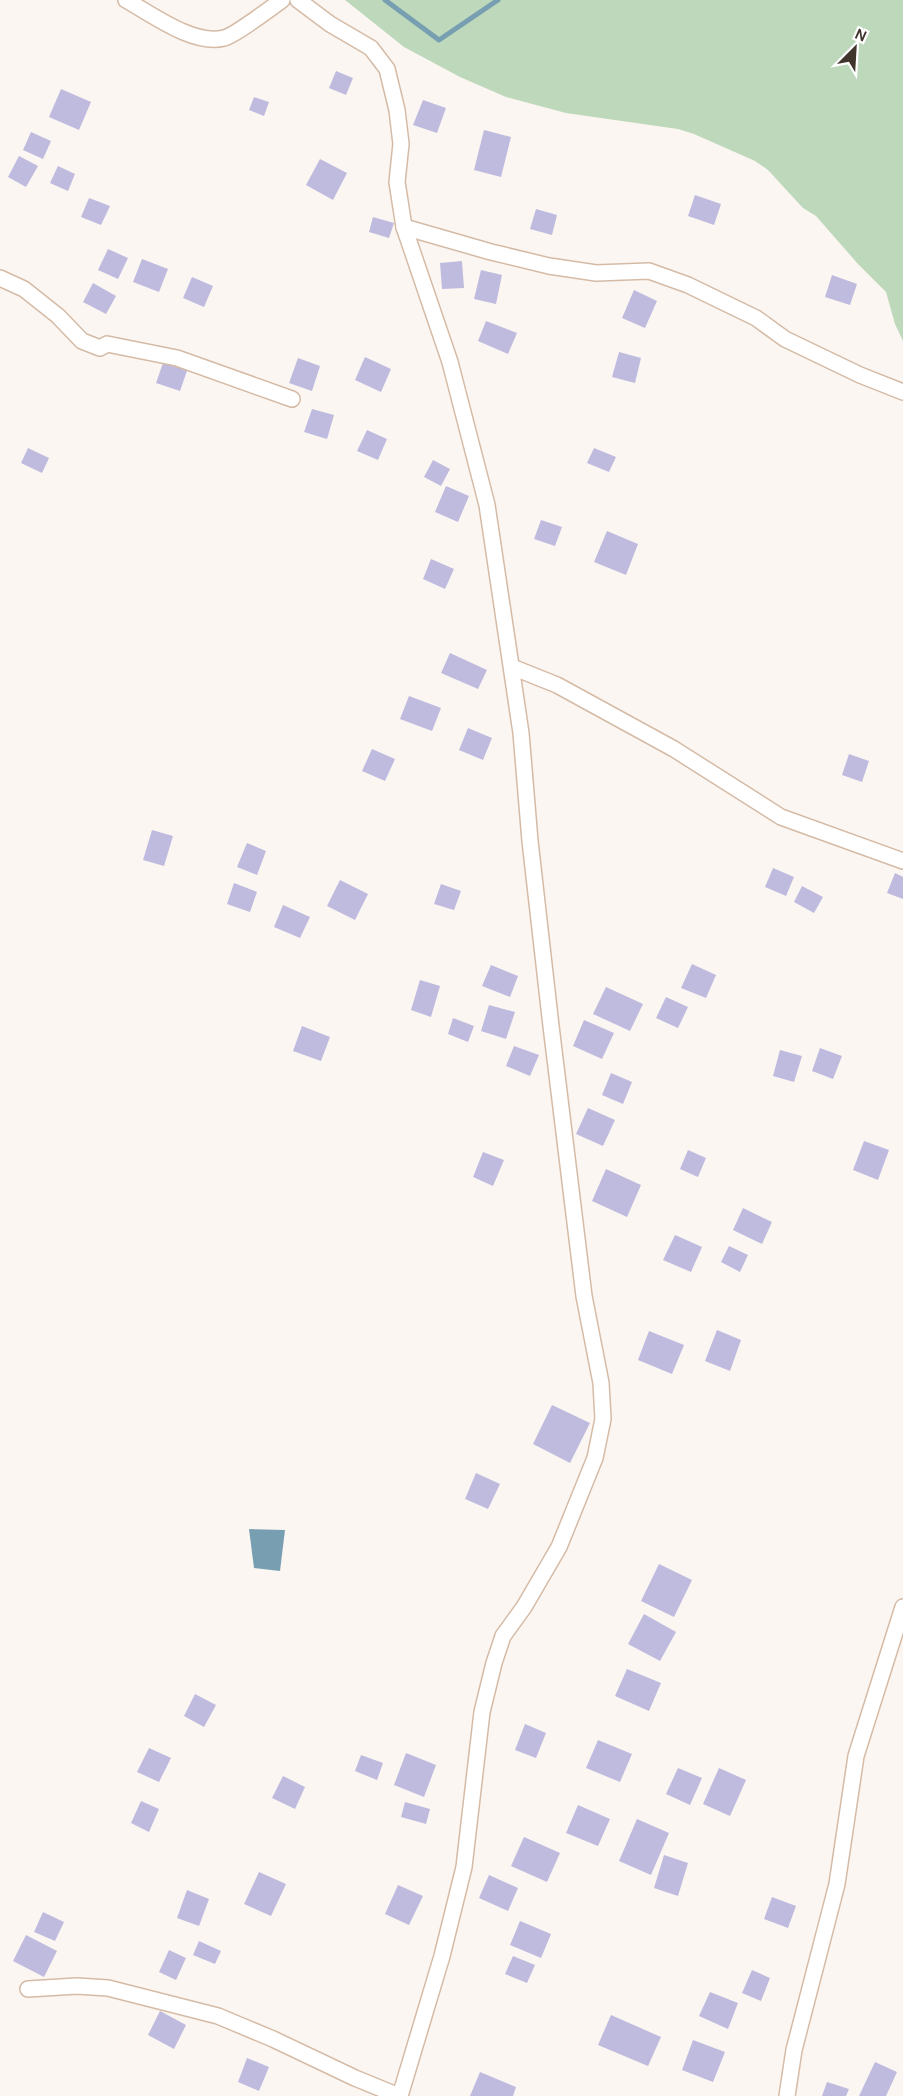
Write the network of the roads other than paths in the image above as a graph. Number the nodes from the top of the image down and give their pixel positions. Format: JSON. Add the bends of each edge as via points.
{"nodes":[{"id":1,"x":126,"y":0,"type":"edge"},
{"id":2,"x":282,"y":0,"type":"edge"},
{"id":3,"x":298,"y":0,"type":"edge"},
{"id":4,"x":404,"y":227,"type":"junction"},
{"id":5,"x":0,"y":278,"type":"edge"},
{"id":6,"x":903,"y":392,"type":"edge"},
{"id":7,"x":292,"y":399,"type":"dead end"},
{"id":8,"x":512,"y":667,"type":"junction"},
{"id":9,"x":903,"y":861,"type":"edge"},
{"id":10,"x":903,"y":1606,"type":"edge"},
{"id":11,"x":28,"y":1989,"type":"dead end"},
{"id":12,"x":399,"y":2096,"type":"edge"},
{"id":13,"x":787,"y":2096,"type":"edge"}],
"edges":[{"from":1,"to":2,"type":"street","via":[[192,36],[211,39],[226,38]]},
{"from":3,"to":4,"type":"street","via":[[371,48],[387,69],[398,110],[401,144],[397,182]]},
{"from":4,"to":6,"type":"street","via":[[549,266],[596,273],[650,271],[698,290],[756,318],[785,339]]},
{"from":4,"to":8,"type":"street","via":[[450,362],[488,505]]},
{"from":5,"to":7,"type":"street","via":[[44,303],[82,341],[100,348],[108,344],[177,358]]},
{"from":8,"to":9,"type":"street","via":[[557,685],[674,749],[781,817]]},
{"from":8,"to":12,"type":"street","via":[[571,1189],[603,1419],[595,1458],[560,1547],[503,1636],[494,1663],[482,1712],[464,1867],[442,1956]]},
{"from":10,"to":13,"type":"street","via":[[856,1756],[837,1884],[794,2050]]},
{"from":11,"to":12,"type":"street","via":[[108,1988],[218,2016]]}]}
